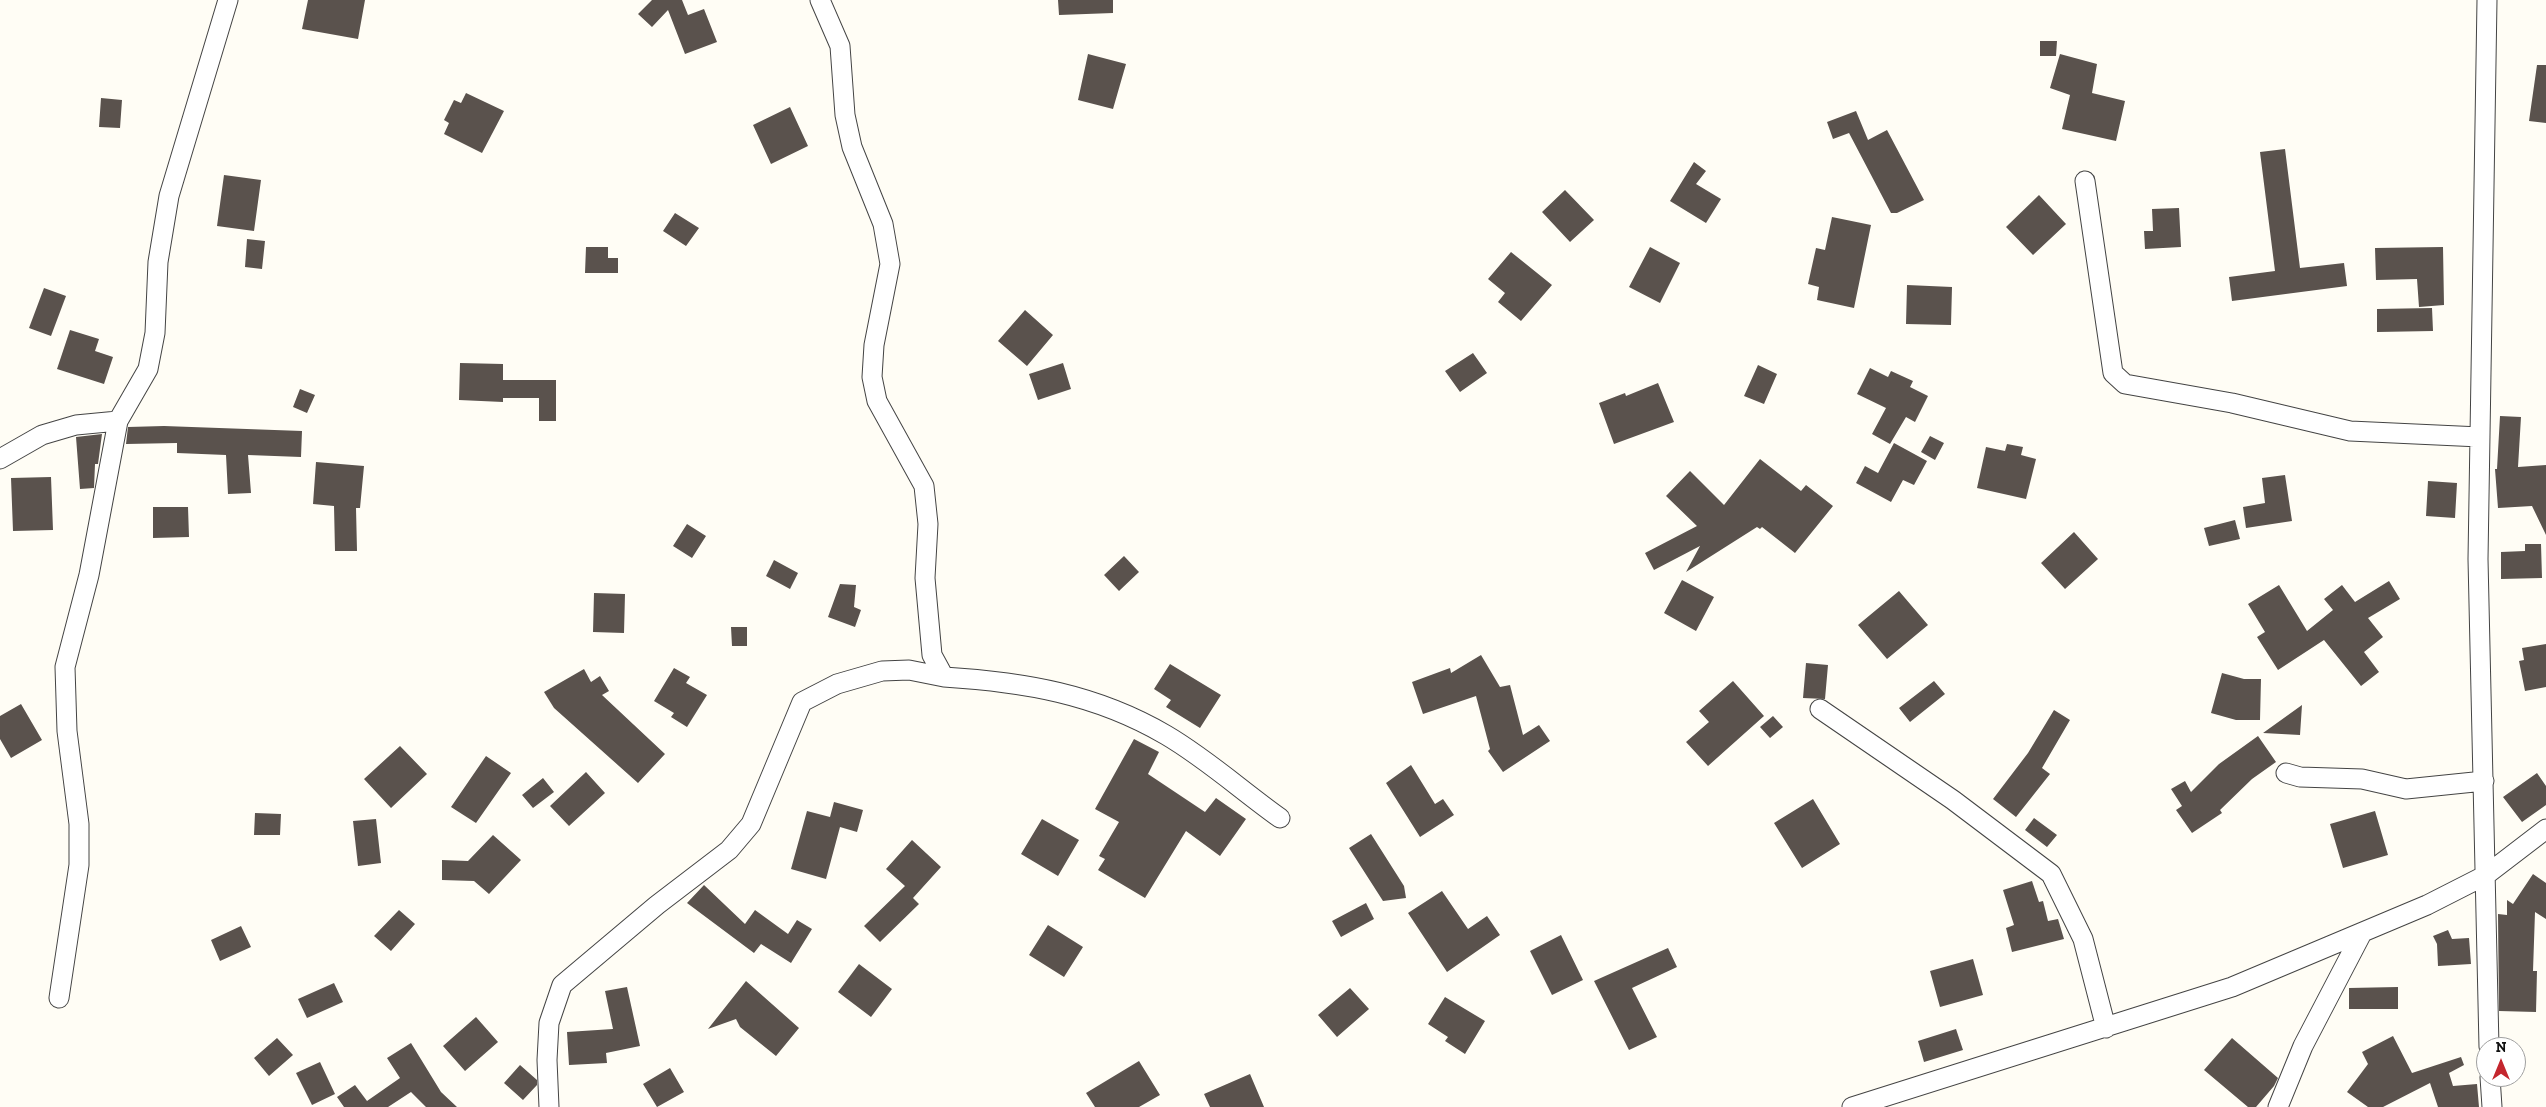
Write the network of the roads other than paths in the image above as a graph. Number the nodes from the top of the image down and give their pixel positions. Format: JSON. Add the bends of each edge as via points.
{"nodes":[{"id":1,"x":228,"y":0,"type":"edge"},
{"id":2,"x":820,"y":0,"type":"edge"},
{"id":3,"x":2487,"y":0,"type":"edge"},
{"id":4,"x":2085,"y":181,"type":"dead end"},
{"id":5,"x":118,"y":421,"type":"junction"},
{"id":6,"x":2480,"y":437,"type":"junction"},
{"id":7,"x":0,"y":459,"type":"edge"},
{"id":8,"x":944,"y":677,"type":"junction"},
{"id":9,"x":1820,"y":709,"type":"dead end"},
{"id":10,"x":2286,"y":773,"type":"dead end"},
{"id":11,"x":2484,"y":781,"type":"junction"},
{"id":12,"x":1280,"y":818,"type":"dead end"},
{"id":13,"x":2546,"y":829,"type":"edge"},
{"id":14,"x":2486,"y":875,"type":"junction"},
{"id":15,"x":2362,"y":933,"type":"junction"},
{"id":16,"x":59,"y":998,"type":"dead end"},
{"id":17,"x":2106,"y":1028,"type":"junction"},
{"id":18,"x":2489,"y":1037,"type":"edge"},
{"id":19,"x":2491,"y":1087,"type":"edge"},
{"id":20,"x":549,"y":1107,"type":"edge"},
{"id":21,"x":1852,"y":1107,"type":"edge"},
{"id":22,"x":2278,"y":1107,"type":"edge"},
{"id":23,"x":2492,"y":1107,"type":"edge"}],
"edges":[{"from":1,"to":5,"type":"street","via":[[169,196],[158,262],[156,333],[148,369]]},
{"from":2,"to":8,"type":"street","via":[[840,46],[852,147],[884,224],[890,264],[874,345],[872,377],[878,401],[924,486],[932,655]]},
{"from":3,"to":6,"type":"street"},
{"from":4,"to":6,"type":"street","via":[[2112,373],[2125,384],[2232,403],[2350,431]]},
{"from":5,"to":7,"type":"street","via":[[76,425],[42,435]]},
{"from":5,"to":16,"type":"street","via":[[89,575],[65,667],[67,731],[79,824],[79,865]]},
{"from":6,"to":11,"type":"street","via":[[2478,560]]},
{"from":8,"to":12,"type":"street","via":[[1026,686],[1079,696],[1112,707],[1166,735]]},
{"from":8,"to":20,"type":"street","via":[[909,670],[882,671],[837,684],[802,702],[751,824],[729,850],[562,985],[549,1022]]},
{"from":9,"to":17,"type":"street","via":[[1953,800],[2051,874],[2083,939]]},
{"from":10,"to":11,"type":"street","via":[[2300,777],[2362,779],[2406,789]]},
{"from":11,"to":14,"type":"street"},
{"from":13,"to":14,"type":"street"},
{"from":14,"to":15,"type":"street"},
{"from":14,"to":18,"type":"street"},
{"from":15,"to":17,"type":"street","via":[[2232,987]]},
{"from":15,"to":22,"type":"street","via":[[2303,1046]]},
{"from":17,"to":21,"type":"street"},
{"from":19,"to":23,"type":"street"}]}
